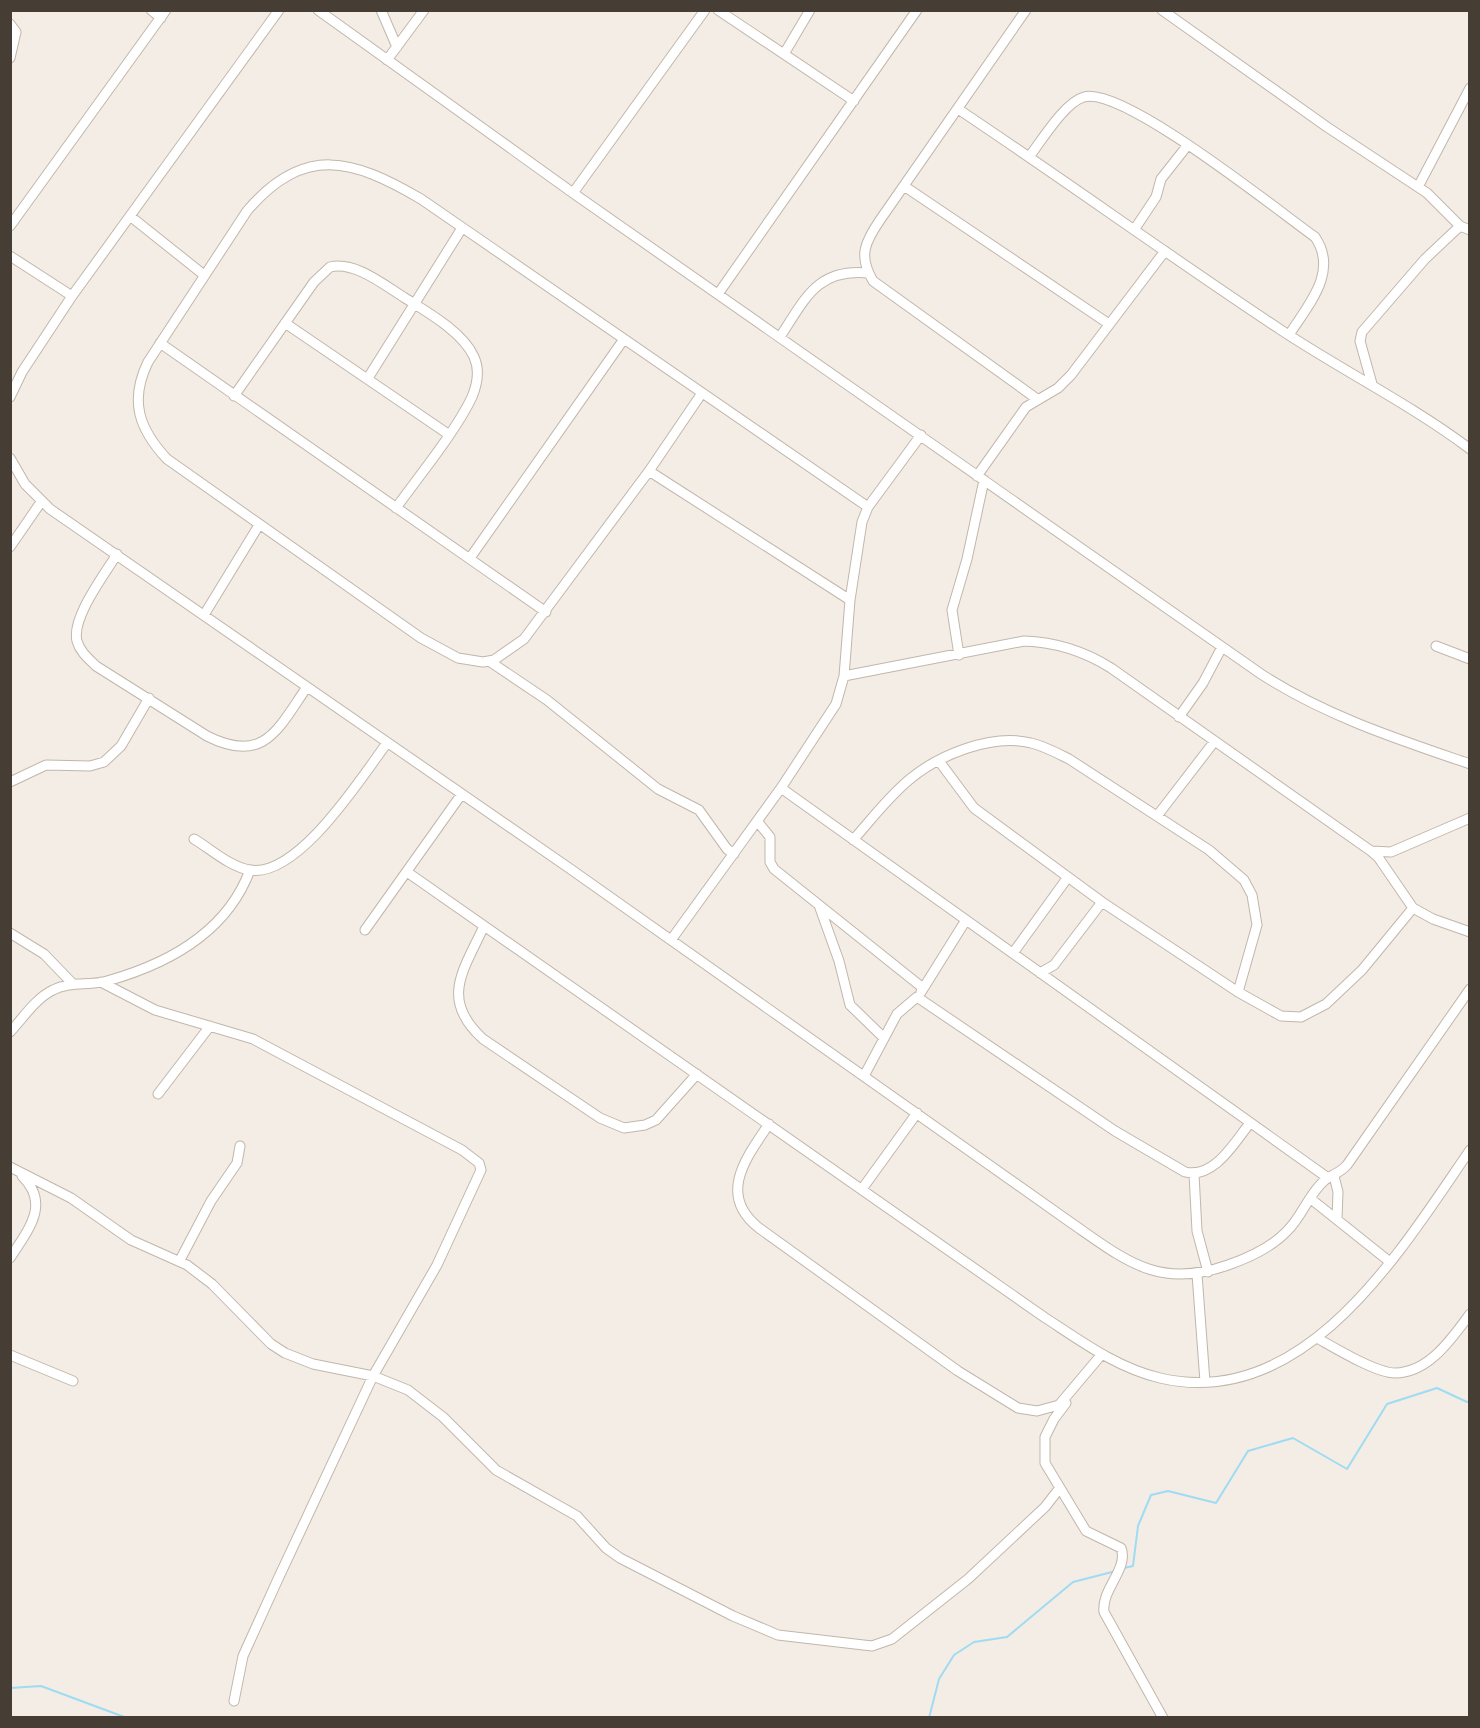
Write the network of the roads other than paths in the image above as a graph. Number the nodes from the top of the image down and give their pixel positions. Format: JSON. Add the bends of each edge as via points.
{"nodes":[{"id":1,"x":151,"y":10,"type":"edge"},
{"id":2,"x":279,"y":10,"type":"edge"},
{"id":3,"x":318,"y":10,"type":"edge"},
{"id":4,"x":381,"y":10,"type":"edge"},
{"id":5,"x":423,"y":10,"type":"edge"},
{"id":6,"x":705,"y":10,"type":"edge"},
{"id":7,"x":718,"y":10,"type":"edge"},
{"id":8,"x":810,"y":10,"type":"edge"},
{"id":9,"x":917,"y":10,"type":"edge"},
{"id":10,"x":1026,"y":10,"type":"edge"},
{"id":11,"x":1162,"y":10,"type":"edge"},
{"id":12,"x":163,"y":14,"type":"edge"},
{"id":13,"x":10,"y":24,"type":"edge"},
{"id":14,"x":398,"y":47,"type":"junction"},
{"id":15,"x":784,"y":54,"type":"junction"},
{"id":16,"x":10,"y":58,"type":"edge"},
{"id":17,"x":387,"y":60,"type":"junction"},
{"id":18,"x":1470,"y":88,"type":"edge"},
{"id":19,"x":854,"y":101,"type":"junction"},
{"id":20,"x":958,"y":109,"type":"junction"},
{"id":21,"x":1187,"y":146,"type":"junction"},
{"id":22,"x":1029,"y":157,"type":"junction"},
{"id":23,"x":904,"y":186,"type":"junction"},
{"id":24,"x":1418,"y":187,"type":"junction"},
{"id":25,"x":573,"y":193,"type":"junction"},
{"id":26,"x":130,"y":216,"type":"junction"},
{"id":27,"x":10,"y":226,"type":"edge"},
{"id":28,"x":1460,"y":226,"type":"junction"},
{"id":29,"x":462,"y":228,"type":"junction"},
{"id":30,"x":1134,"y":230,"type":"junction"},
{"id":31,"x":1470,"y":230,"type":"edge"},
{"id":32,"x":1165,"y":251,"type":"junction"},
{"id":33,"x":10,"y":256,"type":"edge"},
{"id":34,"x":868,"y":273,"type":"junction"},
{"id":35,"x":204,"y":276,"type":"junction"},
{"id":36,"x":718,"y":294,"type":"junction"},
{"id":37,"x":72,"y":296,"type":"junction"},
{"id":38,"x":414,"y":304,"type":"junction"},
{"id":39,"x":285,"y":323,"type":"junction"},
{"id":40,"x":1109,"y":324,"type":"junction"},
{"id":41,"x":1289,"y":335,"type":"junction"},
{"id":42,"x":780,"y":337,"type":"junction"},
{"id":43,"x":624,"y":339,"type":"junction"},
{"id":44,"x":160,"y":343,"type":"junction"},
{"id":45,"x":368,"y":378,"type":"junction"},
{"id":46,"x":1372,"y":384,"type":"junction"},
{"id":47,"x":702,"y":393,"type":"junction"},
{"id":48,"x":234,"y":396,"type":"junction"},
{"id":49,"x":10,"y":397,"type":"edge"},
{"id":50,"x":1037,"y":399,"type":"junction"},
{"id":51,"x":448,"y":434,"type":"junction"},
{"id":52,"x":921,"y":435,"type":"junction"},
{"id":53,"x":1470,"y":449,"type":"edge"},
{"id":54,"x":11,"y":463,"type":"edge"},
{"id":55,"x":650,"y":471,"type":"junction"},
{"id":56,"x":980,"y":478,"type":"junction"},
{"id":57,"x":41,"y":502,"type":"junction"},
{"id":58,"x":868,"y":507,"type":"junction"},
{"id":59,"x":396,"y":508,"type":"junction"},
{"id":60,"x":259,"y":525,"type":"junction"},
{"id":61,"x":10,"y":547,"type":"edge"},
{"id":62,"x":117,"y":554,"type":"junction"},
{"id":63,"x":470,"y":558,"type":"junction"},
{"id":64,"x":850,"y":600,"type":"junction"},
{"id":65,"x":546,"y":612,"type":"junction"},
{"id":66,"x":204,"y":615,"type":"junction"},
{"id":67,"x":1436,"y":646,"type":"dead end"},
{"id":68,"x":1222,"y":647,"type":"junction"},
{"id":69,"x":959,"y":655,"type":"junction"},
{"id":70,"x":1470,"y":659,"type":"edge"},
{"id":71,"x":489,"y":661,"type":"junction"},
{"id":72,"x":844,"y":676,"type":"junction"},
{"id":73,"x":307,"y":687,"type":"junction"},
{"id":74,"x":149,"y":698,"type":"junction"},
{"id":75,"x":1179,"y":717,"type":"junction"},
{"id":76,"x":1214,"y":742,"type":"junction"},
{"id":77,"x":387,"y":743,"type":"junction"},
{"id":78,"x":939,"y":761,"type":"junction"},
{"id":79,"x":1470,"y":764,"type":"edge"},
{"id":80,"x":10,"y":782,"type":"edge"},
{"id":81,"x":781,"y":788,"type":"junction"},
{"id":82,"x":462,"y":795,"type":"junction"},
{"id":83,"x":1157,"y":816,"type":"junction"},
{"id":84,"x":1470,"y":818,"type":"edge"},
{"id":85,"x":757,"y":821,"type":"junction"},
{"id":86,"x":194,"y":838,"type":"dead end"},
{"id":87,"x":853,"y":840,"type":"junction"},
{"id":88,"x":1371,"y":851,"type":"junction"},
{"id":89,"x":734,"y":854,"type":"junction"},
{"id":90,"x":250,"y":870,"type":"junction"},
{"id":91,"x":406,"y":872,"type":"junction"},
{"id":92,"x":1068,"y":877,"type":"junction"},
{"id":93,"x":1102,"y":902,"type":"junction"},
{"id":94,"x":820,"y":908,"type":"junction"},
{"id":95,"x":1413,"y":908,"type":"junction"},
{"id":96,"x":966,"y":920,"type":"junction"},
{"id":97,"x":484,"y":926,"type":"junction"},
{"id":98,"x":365,"y":930,"type":"dead end"},
{"id":99,"x":1470,"y":932,"type":"edge"},
{"id":100,"x":10,"y":933,"type":"edge"},
{"id":101,"x":670,"y":940,"type":"junction"},
{"id":102,"x":1013,"y":953,"type":"junction"},
{"id":103,"x":1040,"y":973,"type":"junction"},
{"id":104,"x":101,"y":982,"type":"junction"},
{"id":105,"x":73,"y":984,"type":"junction"},
{"id":106,"x":923,"y":988,"type":"junction"},
{"id":107,"x":1470,"y":989,"type":"edge"},
{"id":108,"x":1238,"y":992,"type":"junction"},
{"id":109,"x":917,"y":997,"type":"junction"},
{"id":110,"x":210,"y":1026,"type":"junction"},
{"id":111,"x":10,"y":1032,"type":"edge"},
{"id":112,"x":883,"y":1037,"type":"junction"},
{"id":113,"x":697,"y":1074,"type":"junction"},
{"id":114,"x":864,"y":1076,"type":"junction"},
{"id":115,"x":158,"y":1094,"type":"dead end"},
{"id":116,"x":917,"y":1113,"type":"junction"},
{"id":117,"x":1250,"y":1123,"type":"junction"},
{"id":118,"x":769,"y":1124,"type":"junction"},
{"id":119,"x":240,"y":1146,"type":"dead end"},
{"id":120,"x":1470,"y":1150,"type":"edge"},
{"id":121,"x":13,"y":1168,"type":"edge"},
{"id":122,"x":1194,"y":1174,"type":"junction"},
{"id":123,"x":1331,"y":1177,"type":"junction"},
{"id":124,"x":862,"y":1189,"type":"junction"},
{"id":125,"x":1311,"y":1199,"type":"junction"},
{"id":126,"x":1337,"y":1219,"type":"junction"},
{"id":127,"x":10,"y":1258,"type":"edge"},
{"id":128,"x":180,"y":1260,"type":"junction"},
{"id":129,"x":1390,"y":1262,"type":"junction"},
{"id":130,"x":1208,"y":1272,"type":"junction"},
{"id":131,"x":1197,"y":1274,"type":"junction"},
{"id":132,"x":1470,"y":1314,"type":"edge"},
{"id":133,"x":1317,"y":1338,"type":"junction"},
{"id":134,"x":1102,"y":1354,"type":"junction"},
{"id":135,"x":10,"y":1355,"type":"edge"},
{"id":136,"x":373,"y":1376,"type":"junction"},
{"id":137,"x":73,"y":1381,"type":"dead end"},
{"id":138,"x":1205,"y":1382,"type":"junction"},
{"id":139,"x":1070,"y":1395,"type":"junction"},
{"id":140,"x":1059,"y":1489,"type":"junction"},
{"id":141,"x":234,"y":1701,"type":"dead end"},
{"id":142,"x":1162,"y":1718,"type":"edge"}],
"edges":[{"from":1,"to":12,"type":"street"},
{"from":2,"to":26,"type":"street"},
{"from":3,"to":17,"type":"street"},
{"from":4,"to":14,"type":"street"},
{"from":5,"to":14,"type":"street"},
{"from":6,"to":25,"type":"street"},
{"from":7,"to":15,"type":"street"},
{"from":8,"to":15,"type":"street"},
{"from":9,"to":19,"type":"street"},
{"from":10,"to":20,"type":"street"},
{"from":11,"to":24,"type":"street"},
{"from":12,"to":27,"type":"street"},
{"from":13,"to":16,"type":"street","via":[[16,33]]},
{"from":14,"to":17,"type":"street"},
{"from":15,"to":19,"type":"street"},
{"from":17,"to":25,"type":"street"},
{"from":18,"to":24,"type":"street"},
{"from":19,"to":36,"type":"street"},
{"from":20,"to":22,"type":"street"},
{"from":20,"to":23,"type":"street"},
{"from":21,"to":22,"type":"street","via":[[1130,108],[1101,96],[1087,96],[1067,109]]},
{"from":21,"to":30,"type":"street","via":[[1161,179],[1156,197]]},
{"from":21,"to":41,"type":"street","via":[[1315,237],[1321,246],[1325,257],[1322,278]]},
{"from":22,"to":30,"type":"street"},
{"from":23,"to":34,"type":"street","via":[[866,242]]},
{"from":23,"to":40,"type":"street"},
{"from":24,"to":28,"type":"street"},
{"from":25,"to":36,"type":"street"},
{"from":26,"to":35,"type":"street"},
{"from":26,"to":37,"type":"street"},
{"from":28,"to":31,"type":"street"},
{"from":28,"to":46,"type":"street","via":[[1425,259],[1362,332],[1360,341]]},
{"from":29,"to":35,"type":"street","via":[[386,178],[362,169],[310,166],[286,174],[263,192]]},
{"from":29,"to":38,"type":"street"},
{"from":29,"to":43,"type":"street"},
{"from":30,"to":32,"type":"street"},
{"from":32,"to":40,"type":"street"},
{"from":32,"to":41,"type":"street"},
{"from":33,"to":37,"type":"street"},
{"from":34,"to":42,"type":"street","via":[[843,272],[818,284]]},
{"from":34,"to":50,"type":"street","via":[[886,292]]},
{"from":35,"to":44,"type":"street"},
{"from":36,"to":42,"type":"street"},
{"from":37,"to":49,"type":"street"},
{"from":38,"to":39,"type":"street","via":[[373,278],[335,266],[322,272]]},
{"from":38,"to":45,"type":"street"},
{"from":38,"to":51,"type":"street","via":[[457,336],[473,354],[477,366],[472,396]]},
{"from":39,"to":45,"type":"street"},
{"from":39,"to":48,"type":"street"},
{"from":40,"to":50,"type":"street","via":[[1065,382]]},
{"from":41,"to":46,"type":"street"},
{"from":42,"to":52,"type":"street"},
{"from":43,"to":47,"type":"street"},
{"from":43,"to":63,"type":"street"},
{"from":44,"to":48,"type":"street"},
{"from":44,"to":60,"type":"street","via":[[140,386],[140,421],[151,442],[167,459]]},
{"from":45,"to":51,"type":"street"},
{"from":46,"to":53,"type":"street"},
{"from":47,"to":55,"type":"street"},
{"from":47,"to":58,"type":"street"},
{"from":48,"to":59,"type":"street"},
{"from":50,"to":56,"type":"street","via":[[1026,407]]},
{"from":51,"to":59,"type":"street"},
{"from":52,"to":56,"type":"street"},
{"from":52,"to":58,"type":"street"},
{"from":54,"to":57,"type":"street"},
{"from":55,"to":64,"type":"street"},
{"from":55,"to":65,"type":"street"},
{"from":56,"to":68,"type":"street"},
{"from":56,"to":69,"type":"street","via":[[967,559],[952,610]]},
{"from":57,"to":61,"type":"street"},
{"from":57,"to":62,"type":"street"},
{"from":58,"to":64,"type":"street","via":[[862,522]]},
{"from":59,"to":63,"type":"street"},
{"from":60,"to":66,"type":"street"},
{"from":60,"to":71,"type":"street","via":[[434,646],[472,662]]},
{"from":62,"to":66,"type":"street"},
{"from":62,"to":74,"type":"street","via":[[80,615],[77,642],[96,666]]},
{"from":63,"to":65,"type":"street"},
{"from":64,"to":72,"type":"street"},
{"from":65,"to":71,"type":"street","via":[[524,639]]},
{"from":66,"to":73,"type":"street"},
{"from":67,"to":70,"type":"street"},
{"from":68,"to":75,"type":"street"},
{"from":68,"to":79,"type":"street","via":[[1315,706]]},
{"from":69,"to":72,"type":"street"},
{"from":69,"to":75,"type":"street","via":[[1024,641],[1066,647],[1099,660]]},
{"from":71,"to":89,"type":"street","via":[[547,699],[658,789],[699,810]]},
{"from":72,"to":81,"type":"street","via":[[827,721]]},
{"from":73,"to":74,"type":"street","via":[[272,736],[259,745],[239,747],[207,736]]},
{"from":73,"to":77,"type":"street"},
{"from":74,"to":80,"type":"street","via":[[121,747],[104,762],[90,766],[45,765]]},
{"from":75,"to":76,"type":"street"},
{"from":76,"to":83,"type":"street"},
{"from":76,"to":88,"type":"street"},
{"from":77,"to":82,"type":"street"},
{"from":77,"to":90,"type":"street","via":[[306,846],[283,863],[265,870]]},
{"from":78,"to":83,"type":"street","via":[[976,746],[1011,740],[1030,742],[1069,759]]},
{"from":78,"to":87,"type":"street","via":[[910,778]]},
{"from":78,"to":92,"type":"street","via":[[974,808]]},
{"from":81,"to":85,"type":"street"},
{"from":81,"to":87,"type":"street"},
{"from":82,"to":91,"type":"street"},
{"from":82,"to":101,"type":"street"},
{"from":83,"to":108,"type":"street","via":[[1224,860],[1249,887],[1257,925]]},
{"from":84,"to":88,"type":"street","via":[[1391,852]]},
{"from":85,"to":89,"type":"street"},
{"from":85,"to":94,"type":"street","via":[[770,837],[771,866]]},
{"from":86,"to":90,"type":"street"},
{"from":87,"to":96,"type":"street"},
{"from":88,"to":95,"type":"street"},
{"from":89,"to":101,"type":"street"},
{"from":90,"to":104,"type":"street","via":[[237,901],[199,939],[141,969]]},
{"from":91,"to":97,"type":"street"},
{"from":91,"to":98,"type":"street"},
{"from":92,"to":93,"type":"street"},
{"from":92,"to":102,"type":"street"},
{"from":93,"to":103,"type":"street","via":[[1054,965]]},
{"from":93,"to":108,"type":"street"},
{"from":94,"to":106,"type":"street"},
{"from":94,"to":112,"type":"street","via":[[850,1005]]},
{"from":95,"to":99,"type":"street"},
{"from":95,"to":108,"type":"street","via":[[1346,988],[1308,1015],[1281,1016]]},
{"from":96,"to":102,"type":"street"},
{"from":96,"to":106,"type":"street"},
{"from":97,"to":113,"type":"street"},
{"from":97,"to":113,"type":"street","via":[[459,979],[457,996],[468,1024],[483,1039],[600,1118],[624,1128],[656,1119]]},
{"from":100,"to":105,"type":"street","via":[[44,954]]},
{"from":101,"to":114,"type":"street"},
{"from":102,"to":103,"type":"street"},
{"from":103,"to":117,"type":"street"},
{"from":104,"to":105,"type":"street"},
{"from":104,"to":110,"type":"street","via":[[155,1010]]},
{"from":105,"to":111,"type":"street","via":[[50,991]]},
{"from":106,"to":109,"type":"street"},
{"from":107,"to":123,"type":"street","via":[[1347,1165]]},
{"from":109,"to":112,"type":"street","via":[[897,1014]]},
{"from":109,"to":122,"type":"street","via":[[1115,1131]]},
{"from":110,"to":115,"type":"street"},
{"from":110,"to":136,"type":"street","via":[[273,1048],[462,1150],[479,1163],[481,1170],[437,1264]]},
{"from":112,"to":114,"type":"street"},
{"from":113,"to":118,"type":"street"},
{"from":114,"to":116,"type":"street"},
{"from":116,"to":124,"type":"street"},
{"from":116,"to":131,"type":"street","via":[[1121,1257],[1175,1276]]},
{"from":117,"to":122,"type":"street","via":[[1215,1164]]},
{"from":117,"to":123,"type":"street"},
{"from":118,"to":124,"type":"street"},
{"from":118,"to":139,"type":"street","via":[[738,1178],[739,1203],[751,1222],[1009,1404],[1045,1410]]},
{"from":119,"to":128,"type":"street","via":[[237,1163]]},
{"from":120,"to":129,"type":"street"},
{"from":121,"to":127,"type":"street","via":[[31,1185],[36,1210]]},
{"from":121,"to":128,"type":"street","via":[[71,1198],[131,1239]]},
{"from":122,"to":130,"type":"street","via":[[1195,1218]]},
{"from":123,"to":125,"type":"street"},
{"from":123,"to":126,"type":"street","via":[[1339,1202]]},
{"from":124,"to":134,"type":"street"},
{"from":125,"to":126,"type":"street"},
{"from":125,"to":130,"type":"street","via":[[1283,1236],[1247,1258]]},
{"from":126,"to":129,"type":"street"},
{"from":128,"to":136,"type":"street","via":[[212,1284],[271,1344],[285,1353],[313,1364]]},
{"from":129,"to":133,"type":"street","via":[[1358,1300]]},
{"from":130,"to":131,"type":"street"},
{"from":131,"to":138,"type":"street"},
{"from":132,"to":133,"type":"street","via":[[1434,1356],[1395,1373]]},
{"from":133,"to":138,"type":"street","via":[[1247,1375]]},
{"from":134,"to":138,"type":"street","via":[[1160,1378]]},
{"from":134,"to":139,"type":"street"},
{"from":135,"to":137,"type":"street"},
{"from":136,"to":140,"type":"street","via":[[420,1398],[496,1470],[577,1516],[620,1558],[754,1625],[794,1638],[863,1647],[892,1639],[968,1579]]},
{"from":136,"to":141,"type":"street","via":[[243,1656]]},
{"from":139,"to":140,"type":"street","via":[[1045,1437],[1045,1463]]},
{"from":140,"to":142,"type":"street","via":[[1090,1535],[1121,1548],[1123,1561],[1105,1596],[1104,1612]]}]}
